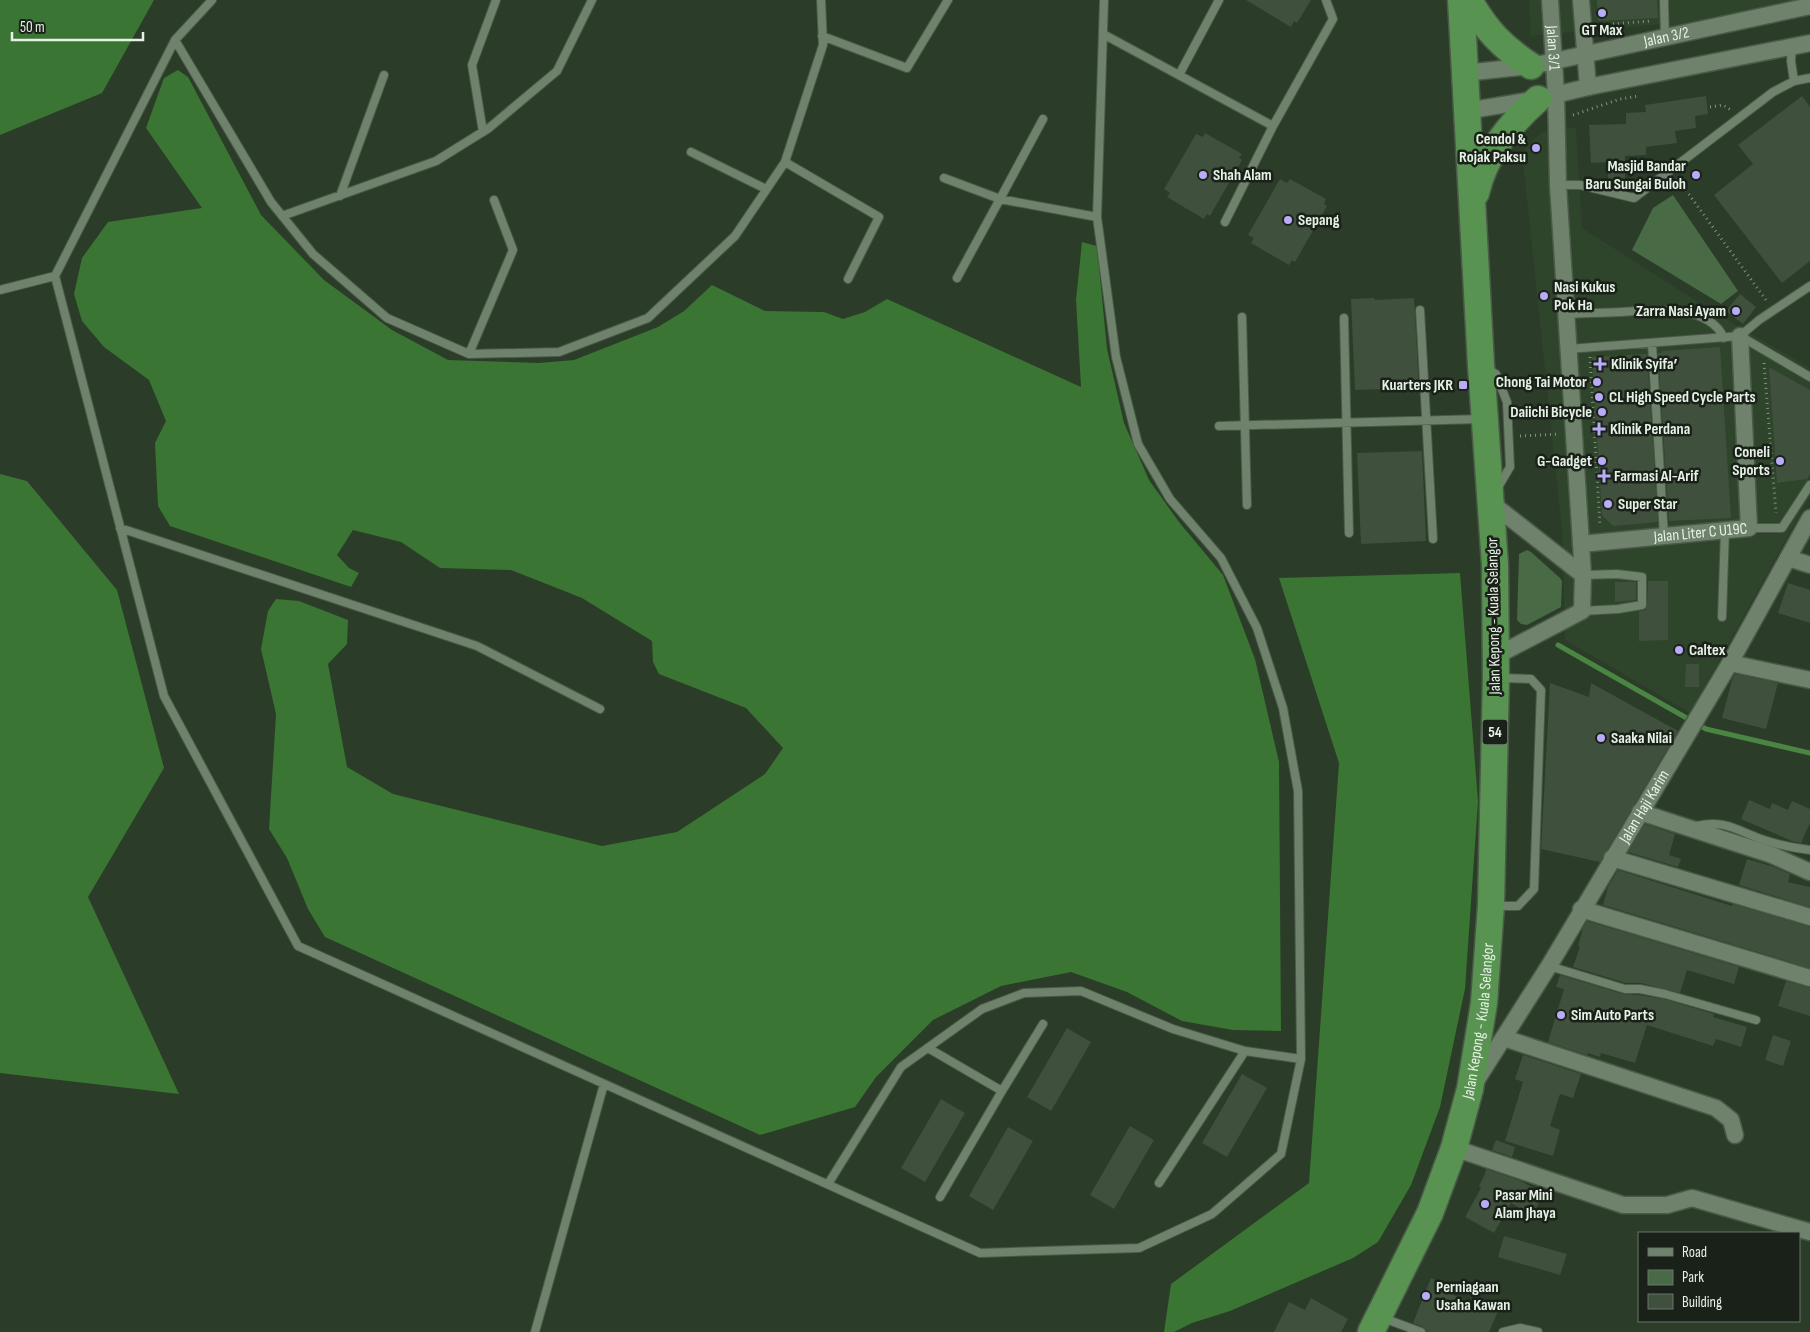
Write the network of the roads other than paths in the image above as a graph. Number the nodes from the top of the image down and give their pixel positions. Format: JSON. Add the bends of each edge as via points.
{"nodes":[{"id":1,"x":212,"y":0,"type":"edge"},
{"id":2,"x":496,"y":0,"type":"edge"},
{"id":3,"x":592,"y":0,"type":"edge"},
{"id":4,"x":821,"y":0,"type":"edge"},
{"id":5,"x":948,"y":0,"type":"edge"},
{"id":6,"x":1104,"y":0,"type":"edge"},
{"id":7,"x":1220,"y":0,"type":"edge"},
{"id":8,"x":1326,"y":0,"type":"edge"},
{"id":9,"x":1461,"y":0,"type":"edge"},
{"id":10,"x":1469,"y":0,"type":"edge"},
{"id":11,"x":1550,"y":0,"type":"edge"},
{"id":12,"x":1581,"y":0,"type":"edge"},
{"id":13,"x":1664,"y":0,"type":"edge"},
{"id":14,"x":1810,"y":6,"type":"edge"},
{"id":15,"x":1103,"y":34,"type":"junction"},
{"id":16,"x":822,"y":36,"type":"junction"},
{"id":17,"x":1665,"y":38,"type":"junction"},
{"id":18,"x":175,"y":40,"type":"junction"},
{"id":19,"x":1810,"y":43,"type":"edge"},
{"id":20,"x":1792,"y":47,"type":"junction"},
{"id":21,"x":1584,"y":55,"type":"junction"},
{"id":22,"x":1542,"y":64,"type":"junction"},
{"id":23,"x":1464,"y":73,"type":"junction"},
{"id":24,"x":384,"y":75,"type":"dead end"},
{"id":25,"x":1178,"y":75,"type":"junction"},
{"id":26,"x":1810,"y":78,"type":"edge"},
{"id":27,"x":1794,"y":81,"type":"junction"},
{"id":28,"x":1588,"y":87,"type":"junction"},
{"id":29,"x":1547,"y":97,"type":"junction"},
{"id":30,"x":1466,"y":112,"type":"junction"},
{"id":31,"x":1043,"y":119,"type":"dead end"},
{"id":32,"x":1273,"y":126,"type":"junction"},
{"id":33,"x":482,"y":132,"type":"junction"},
{"id":34,"x":692,"y":152,"type":"dead end"},
{"id":35,"x":785,"y":162,"type":"junction"},
{"id":36,"x":944,"y":178,"type":"dead end"},
{"id":37,"x":1558,"y":185,"type":"junction"},
{"id":38,"x":766,"y":189,"type":"junction"},
{"id":39,"x":340,"y":196,"type":"junction"},
{"id":40,"x":1000,"y":199,"type":"junction"},
{"id":41,"x":494,"y":200,"type":"dead end"},
{"id":42,"x":1473,"y":211,"type":"junction"},
{"id":43,"x":282,"y":216,"type":"junction"},
{"id":44,"x":1097,"y":217,"type":"junction"},
{"id":45,"x":1224,"y":222,"type":"dead end"},
{"id":46,"x":56,"y":276,"type":"junction"},
{"id":47,"x":957,"y":278,"type":"dead end"},
{"id":48,"x":848,"y":279,"type":"dead end"},
{"id":49,"x":1810,"y":286,"type":"edge"},
{"id":50,"x":0,"y":290,"type":"edge"},
{"id":51,"x":1420,"y":310,"type":"dead end"},
{"id":52,"x":1566,"y":314,"type":"junction"},
{"id":53,"x":1242,"y":316,"type":"dead end"},
{"id":54,"x":1344,"y":318,"type":"dead end"},
{"id":55,"x":1732,"y":337,"type":"junction"},
{"id":56,"x":1652,"y":344,"type":"junction"},
{"id":57,"x":1568,"y":349,"type":"junction"},
{"id":58,"x":469,"y":354,"type":"junction"},
{"id":59,"x":1481,"y":365,"type":"junction"},
{"id":60,"x":1810,"y":377,"type":"edge"},
{"id":61,"x":1485,"y":418,"type":"junction"},
{"id":62,"x":1427,"y":420,"type":"junction"},
{"id":63,"x":1346,"y":422,"type":"junction"},
{"id":64,"x":1218,"y":426,"type":"dead end"},
{"id":65,"x":1244,"y":426,"type":"junction"},
{"id":66,"x":1810,"y":485,"type":"edge"},
{"id":67,"x":1490,"y":502,"type":"junction"},
{"id":68,"x":1247,"y":504,"type":"dead end"},
{"id":69,"x":1810,"y":518,"type":"edge"},
{"id":70,"x":120,"y":528,"type":"junction"},
{"id":71,"x":1749,"y":528,"type":"junction"},
{"id":72,"x":1725,"y":530,"type":"junction"},
{"id":73,"x":1349,"y":533,"type":"dead end"},
{"id":74,"x":1664,"y":536,"type":"junction"},
{"id":75,"x":1433,"y":539,"type":"dead end"},
{"id":76,"x":1580,"y":544,"type":"junction"},
{"id":77,"x":1788,"y":558,"type":"junction"},
{"id":78,"x":1810,"y":565,"type":"edge"},
{"id":79,"x":1583,"y":575,"type":"junction"},
{"id":80,"x":1582,"y":611,"type":"junction"},
{"id":81,"x":1722,"y":617,"type":"dead end"},
{"id":82,"x":1730,"y":663,"type":"junction"},
{"id":83,"x":1496,"y":667,"type":"junction"},
{"id":84,"x":1810,"y":680,"type":"edge"},
{"id":85,"x":600,"y":709,"type":"dead end"},
{"id":86,"x":1640,"y":812,"type":"junction"},
{"id":87,"x":1689,"y":828,"type":"junction"},
{"id":88,"x":1810,"y":850,"type":"edge"},
{"id":89,"x":1612,"y":858,"type":"junction"},
{"id":90,"x":1810,"y":872,"type":"edge"},
{"id":91,"x":1491,"y":906,"type":"junction"},
{"id":92,"x":1582,"y":910,"type":"junction"},
{"id":93,"x":1810,"y":917,"type":"edge"},
{"id":94,"x":1549,"y":966,"type":"junction"},
{"id":95,"x":1810,"y":978,"type":"edge"},
{"id":96,"x":1756,"y":1020,"type":"dead end"},
{"id":97,"x":1043,"y":1024,"type":"dead end"},
{"id":98,"x":1504,"y":1038,"type":"junction"},
{"id":99,"x":928,"y":1048,"type":"junction"},
{"id":100,"x":1245,"y":1051,"type":"junction"},
{"id":101,"x":1301,"y":1059,"type":"junction"},
{"id":102,"x":604,"y":1084,"type":"junction"},
{"id":103,"x":1470,"y":1089,"type":"junction"},
{"id":104,"x":1002,"y":1091,"type":"junction"},
{"id":105,"x":1735,"y":1134,"type":"dead end"},
{"id":106,"x":1454,"y":1148,"type":"junction"},
{"id":107,"x":1159,"y":1183,"type":"dead end"},
{"id":108,"x":828,"y":1184,"type":"junction"},
{"id":109,"x":940,"y":1197,"type":"dead end"},
{"id":110,"x":1810,"y":1232,"type":"edge"},
{"id":111,"x":1375,"y":1324,"type":"edge"},
{"id":112,"x":535,"y":1332,"type":"edge"},
{"id":113,"x":1421,"y":1332,"type":"edge"},
{"id":114,"x":1503,"y":1332,"type":"edge"},
{"id":115,"x":1538,"y":1332,"type":"edge"}],
"edges":[{"from":1,"to":18,"type":"lane"},
{"from":2,"to":33,"type":"lane","via":[[472,65]]},
{"from":3,"to":33,"type":"lane","via":[[557,71]]},
{"from":4,"to":16,"type":"lane"},
{"from":5,"to":16,"type":"lane","via":[[907,68]]},
{"from":6,"to":15,"type":"lane"},
{"from":7,"to":25,"type":"lane"},
{"from":8,"to":32,"type":"lane","via":[[1333,20]]},
{"from":9,"to":23,"type":"highway","name":"Jalan Kepong - Kuala Selangor","number":"54"},
{"from":10,"to":22,"type":"highway","via":[[1494,37],[1511,53]]},
{"from":11,"to":22,"type":"street","name":"Jalan 3/1"},
{"from":12,"to":21,"type":"street","name":"Jalan 3/1"},
{"from":13,"to":17,"type":"lane"},
{"from":14,"to":17,"type":"street","name":"Jalan 3/2"},
{"from":15,"to":25,"type":"lane"},
{"from":15,"to":44,"type":"lane"},
{"from":16,"to":35,"type":"lane","via":[[823,45]]},
{"from":17,"to":21,"type":"street","name":"Jalan 3/2"},
{"from":18,"to":43,"type":"lane"},
{"from":18,"to":46,"type":"lane"},
{"from":19,"to":20,"type":"street","name":"Jalan 3/2"},
{"from":20,"to":27,"type":"lane"},
{"from":20,"to":28,"type":"street","name":"Jalan 3/2"},
{"from":21,"to":22,"type":"street","name":"Jalan 3/2"},
{"from":21,"to":28,"type":"street","name":"Jalan 3/1"},
{"from":22,"to":23,"type":"street","name":"Jalan 3/2"},
{"from":22,"to":29,"type":"street","name":"Jalan 3/1"},
{"from":23,"to":30,"type":"highway","name":"Jalan Kepong - Kuala Selangor","number":"54"},
{"from":24,"to":39,"type":"lane"},
{"from":25,"to":32,"type":"lane"},
{"from":26,"to":27,"type":"lane"},
{"from":27,"to":37,"type":"lane","via":[[1740,116],[1634,198],[1580,185]]},
{"from":28,"to":29,"type":"street","name":"Jalan 3/2"},
{"from":29,"to":30,"type":"street","name":"Jalan 3/2"},
{"from":29,"to":37,"type":"street","name":"Jalan 3/1"},
{"from":29,"to":42,"type":"highway","via":[[1518,117],[1501,137],[1478,185]]},
{"from":30,"to":42,"type":"highway","name":"Jalan Kepong - Kuala Selangor","number":"54"},
{"from":31,"to":40,"type":"lane"},
{"from":32,"to":45,"type":"lane"},
{"from":33,"to":39,"type":"lane","via":[[436,161]]},
{"from":34,"to":38,"type":"lane"},
{"from":35,"to":38,"type":"lane"},
{"from":35,"to":48,"type":"lane","via":[[879,217]]},
{"from":36,"to":40,"type":"lane"},
{"from":37,"to":52,"type":"street","name":"Jalan 3/1"},
{"from":38,"to":58,"type":"lane","via":[[735,236],[648,318],[559,352]]},
{"from":39,"to":43,"type":"lane"},
{"from":40,"to":44,"type":"lane"},
{"from":40,"to":47,"type":"lane"},
{"from":41,"to":58,"type":"lane","via":[[513,250]]},
{"from":42,"to":59,"type":"highway","name":"Jalan Kepong - Kuala Selangor","number":"54"},
{"from":43,"to":58,"type":"lane","via":[[313,254],[387,318]]},
{"from":44,"to":101,"type":"lane","via":[[1116,357],[1138,444],[1170,500],[1222,558],[1257,628],[1283,708],[1298,791]]},
{"from":46,"to":50,"type":"lane"},
{"from":46,"to":70,"type":"lane"},
{"from":49,"to":55,"type":"lane"},
{"from":51,"to":62,"type":"lane"},
{"from":52,"to":55,"type":"lane","via":[[1662,309],[1700,316]]},
{"from":52,"to":57,"type":"street","name":"Jalan 3/1"},
{"from":53,"to":65,"type":"lane"},
{"from":54,"to":63,"type":"lane"},
{"from":55,"to":56,"type":"lane"},
{"from":55,"to":60,"type":"lane","via":[[1763,350]]},
{"from":55,"to":71,"type":"street","name":"Jalan Liter C U19C"},
{"from":56,"to":57,"type":"lane"},
{"from":56,"to":74,"type":"lane"},
{"from":57,"to":76,"type":"street","name":"Jalan 3/1"},
{"from":59,"to":61,"type":"highway","name":"Jalan Kepong - Kuala Selangor","number":"54"},
{"from":59,"to":67,"type":"lane","via":[[1496,374],[1507,402],[1510,467]]},
{"from":61,"to":62,"type":"lane"},
{"from":61,"to":67,"type":"highway","name":"Jalan Kepong - Kuala Selangor","number":"54"},
{"from":62,"to":63,"type":"lane"},
{"from":62,"to":75,"type":"lane"},
{"from":63,"to":65,"type":"lane"},
{"from":63,"to":73,"type":"lane"},
{"from":64,"to":65,"type":"lane"},
{"from":65,"to":68,"type":"lane"},
{"from":66,"to":71,"type":"lane","via":[[1782,528]]},
{"from":67,"to":79,"type":"street"},
{"from":67,"to":83,"type":"highway","name":"Jalan Kepong - Kuala Selangor","number":"54","via":[[1495,566]]},
{"from":69,"to":77,"type":"street","name":"Jalan Haji Karim"},
{"from":70,"to":85,"type":"lane","via":[[477,646]]},
{"from":70,"to":102,"type":"lane","via":[[164,696],[298,946]]},
{"from":71,"to":72,"type":"street","name":"Jalan Liter C U19C"},
{"from":72,"to":74,"type":"street","name":"Jalan Liter C U19C"},
{"from":72,"to":81,"type":"lane"},
{"from":74,"to":76,"type":"street","name":"Jalan Liter C U19C"},
{"from":76,"to":79,"type":"street","name":"Jalan 3/1"},
{"from":77,"to":78,"type":"street"},
{"from":77,"to":82,"type":"street","name":"Jalan Haji Karim"},
{"from":79,"to":80,"type":"street","name":"Jalan 3/1"},
{"from":79,"to":80,"type":"lane","via":[[1642,577],[1642,604]]},
{"from":80,"to":83,"type":"street"},
{"from":82,"to":84,"type":"street"},
{"from":82,"to":86,"type":"street","name":"Jalan Haji Karim"},
{"from":83,"to":91,"type":"highway","name":"Jalan Kepong - Kuala Selangor","number":"54"},
{"from":83,"to":91,"type":"lane","via":[[1531,679],[1542,690],[1534,890],[1518,906]]},
{"from":86,"to":87,"type":"street"},
{"from":86,"to":89,"type":"street","name":"Jalan Haji Karim"},
{"from":87,"to":88,"type":"lane","via":[[1710,823],[1733,827],[1792,848]]},
{"from":87,"to":90,"type":"street","via":[[1772,855]]},
{"from":89,"to":92,"type":"street","name":"Jalan Haji Karim"},
{"from":89,"to":93,"type":"street"},
{"from":91,"to":103,"type":"highway","name":"Jalan Kepong - Kuala Selangor","number":"54","via":[[1484,1003]]},
{"from":92,"to":94,"type":"street","name":"Jalan Haji Karim"},
{"from":92,"to":95,"type":"street"},
{"from":94,"to":96,"type":"lane","via":[[1625,989],[1665,994]]},
{"from":94,"to":98,"type":"street","name":"Jalan Haji Karim"},
{"from":97,"to":104,"type":"lane"},
{"from":98,"to":103,"type":"street","name":"Jalan Haji Karim"},
{"from":98,"to":105,"type":"street","via":[[1716,1108],[1731,1120]]},
{"from":99,"to":100,"type":"lane","via":[[982,1009],[1024,993],[1081,991],[1173,1029]]},
{"from":99,"to":104,"type":"lane"},
{"from":99,"to":108,"type":"lane","via":[[901,1068]]},
{"from":100,"to":101,"type":"lane"},
{"from":100,"to":107,"type":"lane"},
{"from":101,"to":108,"type":"lane","via":[[1282,1154],[1212,1214],[1139,1248],[980,1253]]},
{"from":102,"to":108,"type":"lane"},
{"from":102,"to":112,"type":"lane"},
{"from":103,"to":106,"type":"highway","name":"Jalan Kepong - Kuala Selangor","number":"54"},
{"from":104,"to":109,"type":"lane"},
{"from":106,"to":110,"type":"street","via":[[1623,1205],[1667,1205],[1692,1198]]},
{"from":106,"to":111,"type":"highway","name":"Jalan Kepong - Kuala Selangor","number":"54","via":[[1430,1213]]},
{"from":111,"to":113,"type":"lane"},
{"from":114,"to":115,"type":"lane","via":[[1520,1328]]}]}
